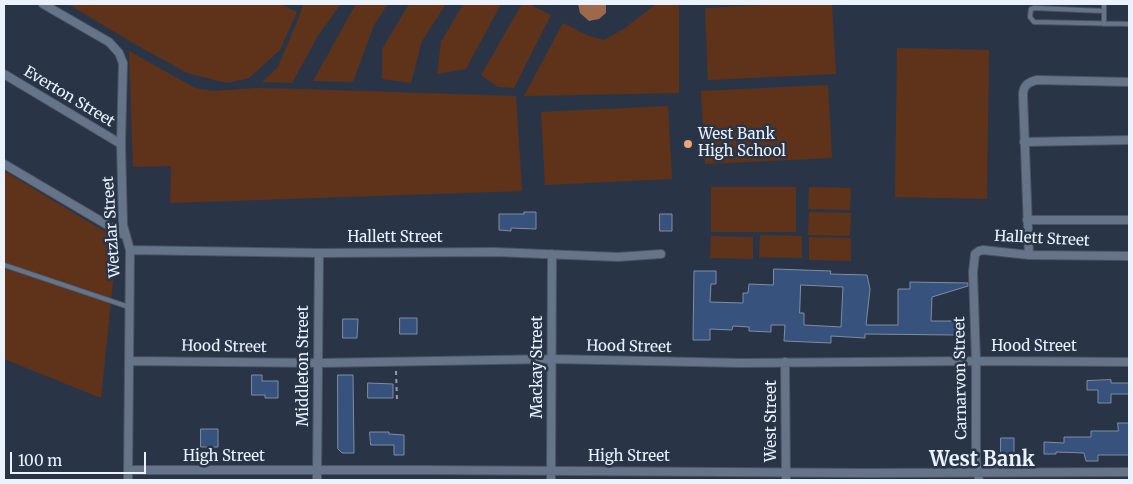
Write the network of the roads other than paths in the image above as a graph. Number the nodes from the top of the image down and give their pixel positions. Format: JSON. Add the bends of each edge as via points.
{"nodes":[{"id":1,"x":43,"y":4,"type":"edge"},
{"id":2,"x":1104,"y":4,"type":"edge"},
{"id":3,"x":1104,"y":11,"type":"junction"},
{"id":4,"x":1104,"y":24,"type":"junction"},
{"id":5,"x":1129,"y":24,"type":"edge"},
{"id":6,"x":4,"y":74,"type":"edge"},
{"id":7,"x":1129,"y":82,"type":"edge"},
{"id":8,"x":1129,"y":140,"type":"edge"},
{"id":9,"x":1024,"y":142,"type":"junction"},
{"id":10,"x":121,"y":144,"type":"junction"},
{"id":11,"x":4,"y":164,"type":"edge"},
{"id":12,"x":1027,"y":220,"type":"junction"},
{"id":13,"x":1129,"y":220,"type":"edge"},
{"id":14,"x":126,"y":236,"type":"junction"},
{"id":15,"x":130,"y":250,"type":"junction"},
{"id":16,"x":318,"y":252,"type":"junction"},
{"id":17,"x":552,"y":254,"type":"junction"},
{"id":18,"x":661,"y":254,"type":"dead end"},
{"id":19,"x":1029,"y":255,"type":"junction"},
{"id":20,"x":1129,"y":256,"type":"edge"},
{"id":21,"x":4,"y":265,"type":"edge"},
{"id":22,"x":973,"y":275,"type":"joint"},
{"id":23,"x":129,"y":307,"type":"junction"},
{"id":24,"x":552,"y":359,"type":"junction"},
{"id":25,"x":129,"y":360,"type":"junction"},
{"id":26,"x":976,"y":360,"type":"junction"},
{"id":27,"x":785,"y":362,"type":"junction"},
{"id":28,"x":1129,"y":362,"type":"edge"},
{"id":29,"x":319,"y":363,"type":"junction"},
{"id":30,"x":128,"y":470,"type":"junction"},
{"id":31,"x":317,"y":471,"type":"junction"},
{"id":32,"x":551,"y":471,"type":"junction"},
{"id":33,"x":1129,"y":472,"type":"edge"},
{"id":34,"x":786,"y":476,"type":"edge"},
{"id":35,"x":1067,"y":476,"type":"edge"},
{"id":36,"x":978,"y":477,"type":"edge"},
{"id":37,"x":128,"y":480,"type":"edge"},
{"id":38,"x":317,"y":480,"type":"edge"},
{"id":39,"x":551,"y":480,"type":"edge"}],
"edges":[{"from":1,"to":10,"type":"street","name":"Wetzlar Street","via":[[105,40],[120,53],[123,63]]},
{"from":2,"to":3,"type":"lane"},
{"from":3,"to":4,"type":"lane"},
{"from":3,"to":4,"type":"lane","via":[[1034,8],[1030,17],[1034,22]]},
{"from":4,"to":5,"type":"lane"},
{"from":6,"to":10,"type":"street","name":"Everton Street"},
{"from":7,"to":9,"type":"street","via":[[1029,82],[1023,91]]},
{"from":8,"to":9,"type":"street"},
{"from":9,"to":12,"type":"street"},
{"from":10,"to":14,"type":"street","name":"Wetzlar Street"},
{"from":11,"to":14,"type":"street"},
{"from":12,"to":13,"type":"street"},
{"from":12,"to":19,"type":"street"},
{"from":14,"to":15,"type":"street","name":"Wetzlar Street"},
{"from":15,"to":16,"type":"street","name":"Hallett Street"},
{"from":15,"to":23,"type":"street","name":"Wetzlar Street"},
{"from":16,"to":17,"type":"street","name":"Hallett Street"},
{"from":16,"to":29,"type":"street","name":"Middleton Street"},
{"from":17,"to":18,"type":"street","name":"Hallett Street","via":[[618,257]]},
{"from":17,"to":24,"type":"street","name":"Mackay Street"},
{"from":19,"to":20,"type":"street","name":"Hallett Street"},
{"from":19,"to":22,"type":"street","name":"Hallett Street","via":[[981,250],[974,258]]},
{"from":21,"to":23,"type":"lane"},
{"from":22,"to":26,"type":"street","name":"Carnarvon Street"},
{"from":23,"to":25,"type":"street","name":"Wetzlar Street"},
{"from":24,"to":27,"type":"street","name":"Hood Street"},
{"from":24,"to":29,"type":"street","name":"Hood Street"},
{"from":24,"to":32,"type":"street","name":"Mackay Street"},
{"from":25,"to":29,"type":"street","name":"Hood Street"},
{"from":25,"to":30,"type":"street","name":"Wetzlar Street"},
{"from":26,"to":27,"type":"street","name":"Hood Street"},
{"from":26,"to":28,"type":"street","name":"Hood Street"},
{"from":26,"to":36,"type":"street","name":"Carnarvon Street"},
{"from":27,"to":34,"type":"street","name":"West Street"},
{"from":29,"to":31,"type":"street","name":"Middleton Street"},
{"from":30,"to":31,"type":"street","name":"High Street"},
{"from":30,"to":37,"type":"street","name":"Wetzlar Street"},
{"from":31,"to":32,"type":"street","name":"High Street"},
{"from":31,"to":38,"type":"street","name":"Middleton Street"},
{"from":32,"to":34,"type":"street","name":"High Street"},
{"from":32,"to":39,"type":"street","name":"Mackay Street"},
{"from":33,"to":35,"type":"street","name":"High Street"},
{"from":34,"to":36,"type":"street","name":"High Street"},
{"from":35,"to":36,"type":"street","name":"High Street"}]}
